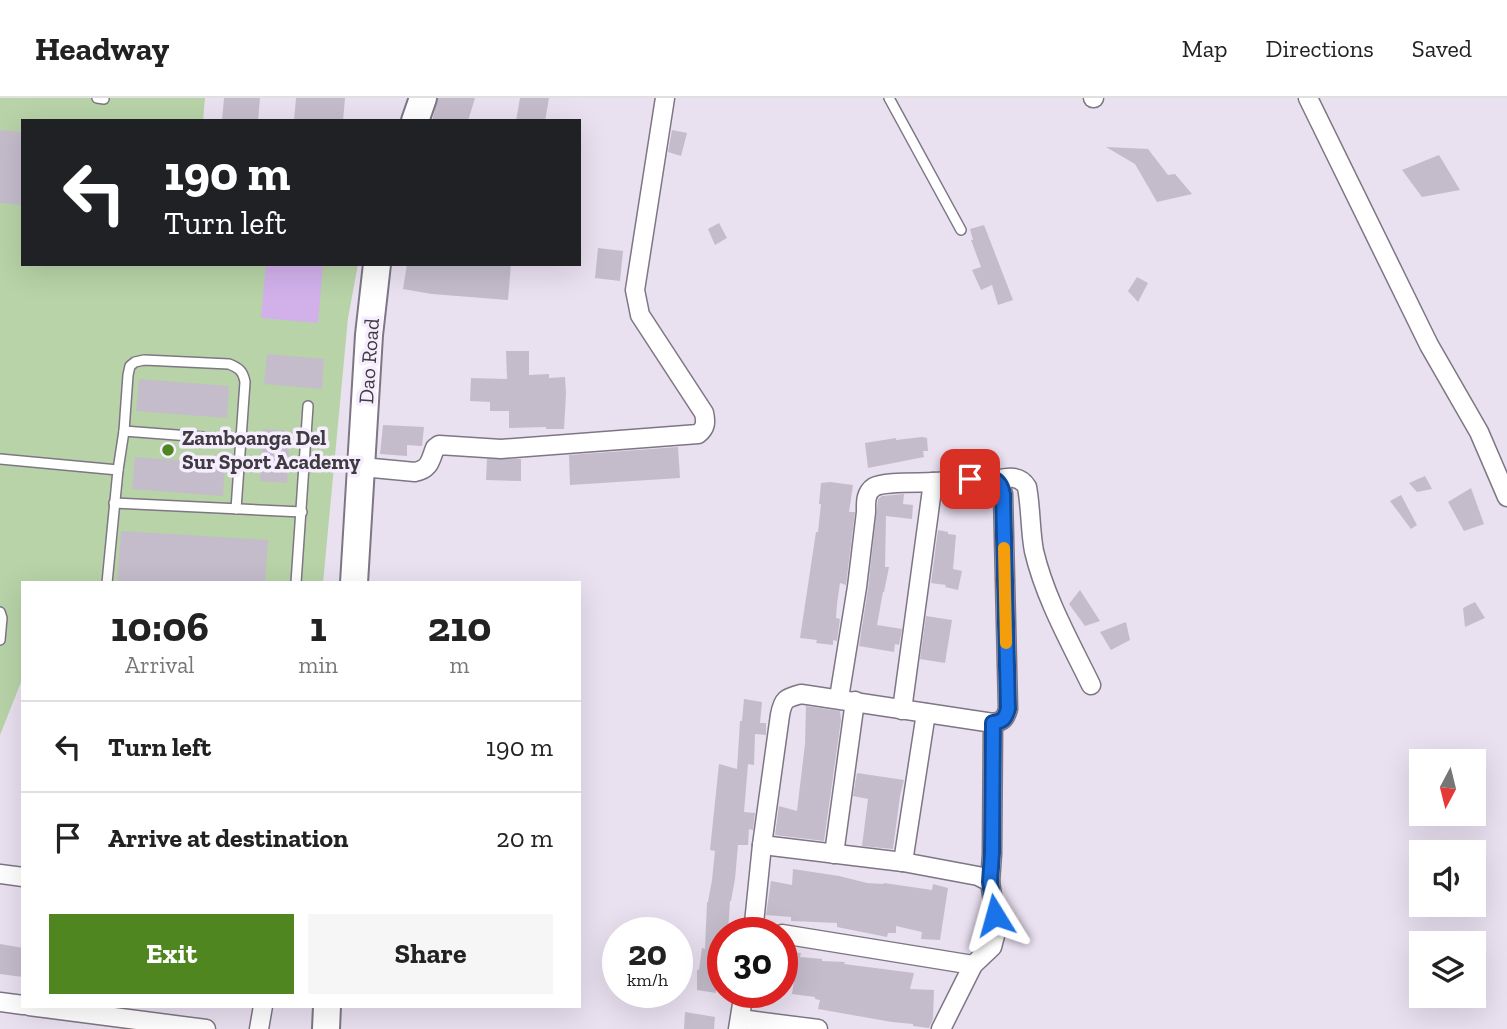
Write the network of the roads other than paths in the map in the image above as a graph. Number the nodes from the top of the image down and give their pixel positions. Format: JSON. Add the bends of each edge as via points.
{"nodes":[{"id":1,"x":97,"y":98,"type":"edge"},
{"id":2,"x":423,"y":98,"type":"edge"},
{"id":3,"x":665,"y":98,"type":"edge"},
{"id":4,"x":889,"y":98,"type":"edge"},
{"id":5,"x":1308,"y":98,"type":"edge"},
{"id":6,"x":104,"y":99,"type":"edge"},
{"id":7,"x":416,"y":119,"type":"edge"},
{"id":8,"x":961,"y":230,"type":"dead end"},
{"id":9,"x":377,"y":266,"type":"edge"},
{"id":10,"x":308,"y":407,"type":"dead end"},
{"id":11,"x":124,"y":431,"type":"junction"},
{"id":12,"x":242,"y":440,"type":"junction"},
{"id":13,"x":0,"y":459,"type":"edge"},
{"id":14,"x":362,"y":467,"type":"junction"},
{"id":15,"x":118,"y":470,"type":"junction"},
{"id":16,"x":995,"y":480,"type":"junction"},
{"id":17,"x":933,"y":482,"type":"junction"},
{"id":18,"x":1507,"y":497,"type":"edge"},
{"id":19,"x":114,"y":503,"type":"junction"},
{"id":20,"x":236,"y":509,"type":"junction"},
{"id":21,"x":302,"y":512,"type":"junction"},
{"id":22,"x":107,"y":581,"type":"edge"},
{"id":23,"x":296,"y":581,"type":"edge"},
{"id":24,"x":354,"y":581,"type":"edge"},
{"id":25,"x":0,"y":612,"type":"edge"},
{"id":26,"x":0,"y":640,"type":"edge"},
{"id":27,"x":1091,"y":685,"type":"dead end"},
{"id":28,"x":847,"y":700,"type":"junction"},
{"id":29,"x":902,"y":710,"type":"junction"},
{"id":30,"x":926,"y":713,"type":"junction"},
{"id":31,"x":993,"y":723,"type":"junction"},
{"id":32,"x":762,"y":845,"type":"junction"},
{"id":33,"x":834,"y":854,"type":"junction"},
{"id":34,"x":903,"y":862,"type":"junction"},
{"id":35,"x":0,"y":874,"type":"edge"},
{"id":36,"x":21,"y":877,"type":"edge"},
{"id":37,"x":990,"y":882,"type":"junction"},
{"id":38,"x":754,"y":917,"type":"edge"},
{"id":39,"x":798,"y":936,"type":"edge"},
{"id":40,"x":973,"y":965,"type":"junction"},
{"id":41,"x":0,"y":1002,"type":"edge"},
{"id":42,"x":21,"y":1005,"type":"edge"},
{"id":43,"x":44,"y":1008,"type":"edge"},
{"id":44,"x":263,"y":1008,"type":"edge"},
{"id":45,"x":327,"y":1008,"type":"edge"},
{"id":46,"x":739,"y":1024,"type":"edge"},
{"id":47,"x":206,"y":1029,"type":"edge"},
{"id":48,"x":259,"y":1029,"type":"edge"},
{"id":49,"x":326,"y":1029,"type":"edge"},
{"id":50,"x":818,"y":1029,"type":"edge"},
{"id":51,"x":941,"y":1029,"type":"edge"}],
"edges":[{"from":1,"to":6,"type":"lane"},
{"from":2,"to":7,"type":"street"},
{"from":3,"to":14,"type":"street","via":[[635,290],[640,316],[704,413],[702,431],[501,449],[439,445],[421,471]]},
{"from":4,"to":8,"type":"lane"},
{"from":5,"to":18,"type":"street","via":[[1429,345],[1479,432]]},
{"from":9,"to":14,"type":"street","name":"Dao Road"},
{"from":10,"to":21,"type":"lane"},
{"from":11,"to":12,"type":"lane"},
{"from":11,"to":12,"type":"lane","via":[[128,375],[135,362],[229,364],[238,367],[245,382]]},
{"from":11,"to":15,"type":"lane"},
{"from":12,"to":20,"type":"lane"},
{"from":13,"to":15,"type":"lane"},
{"from":14,"to":24,"type":"street","name":"Dao Road"},
{"from":15,"to":19,"type":"lane"},
{"from":16,"to":17,"type":"street"},
{"from":16,"to":27,"type":"street","via":[[1016,478],[1027,487],[1038,567]]},
{"from":16,"to":31,"type":"street","via":[[1003,494],[1008,709],[1003,720]]},
{"from":17,"to":28,"type":"street","via":[[883,484],[868,493]]},
{"from":17,"to":29,"type":"street"},
{"from":19,"to":20,"type":"lane"},
{"from":19,"to":22,"type":"lane"},
{"from":20,"to":21,"type":"lane"},
{"from":21,"to":23,"type":"lane"},
{"from":25,"to":26,"type":"lane"},
{"from":28,"to":29,"type":"street"},
{"from":28,"to":32,"type":"street","via":[[801,694],[782,704]]},
{"from":28,"to":33,"type":"street"},
{"from":29,"to":30,"type":"street"},
{"from":30,"to":31,"type":"street"},
{"from":30,"to":34,"type":"street"},
{"from":31,"to":37,"type":"street"},
{"from":32,"to":33,"type":"street"},
{"from":32,"to":38,"type":"street"},
{"from":33,"to":34,"type":"street"},
{"from":34,"to":37,"type":"street"},
{"from":35,"to":36,"type":"street"},
{"from":37,"to":40,"type":"street","via":[[996,932],[992,947]]},
{"from":39,"to":40,"type":"street"},
{"from":40,"to":51,"type":"street"},
{"from":41,"to":42,"type":"street"},
{"from":43,"to":47,"type":"street"},
{"from":44,"to":48,"type":"street"},
{"from":45,"to":49,"type":"street"},
{"from":46,"to":50,"type":"street"}]}
